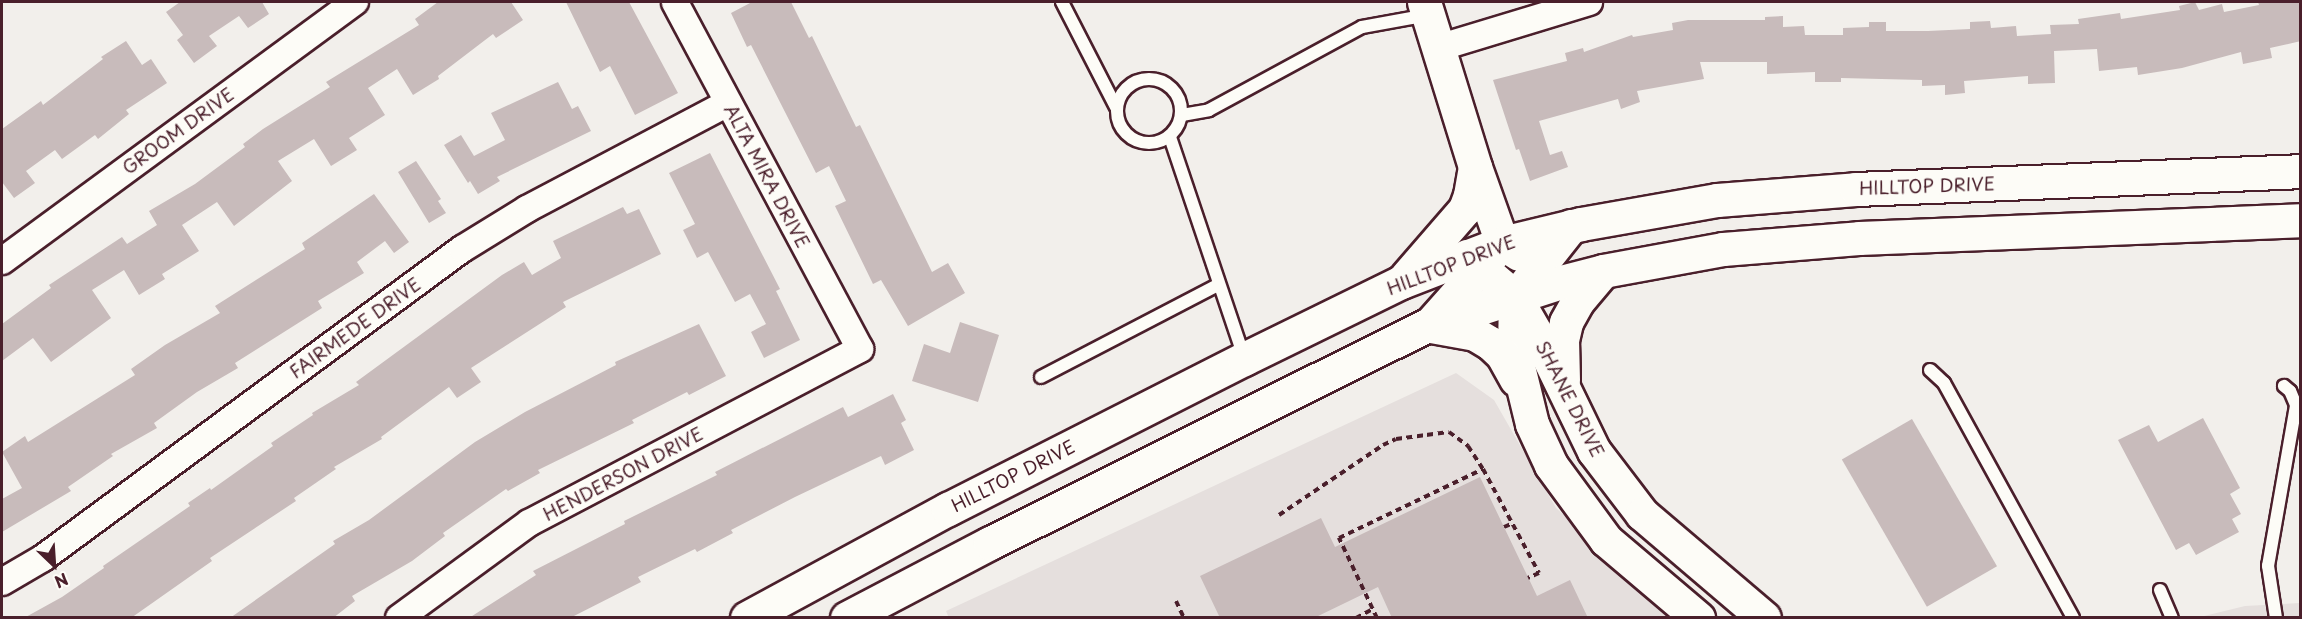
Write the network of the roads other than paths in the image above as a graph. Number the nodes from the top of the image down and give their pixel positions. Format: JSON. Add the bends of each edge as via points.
{"nodes":[{"id":1,"x":355,"y":2,"type":"edge"},
{"id":2,"x":675,"y":2,"type":"edge"},
{"id":3,"x":1062,"y":2,"type":"edge"},
{"id":4,"x":1589,"y":2,"type":"edge"},
{"id":5,"x":1426,"y":8,"type":"edge"},
{"id":6,"x":1438,"y":48,"type":"junction"},
{"id":7,"x":728,"y":103,"type":"junction"},
{"id":8,"x":1116,"y":107,"type":"junction"},
{"id":9,"x":1182,"y":115,"type":"junction"},
{"id":10,"x":1170,"y":136,"type":"junction"},
{"id":11,"x":1474,"y":166,"type":"junction"},
{"id":12,"x":2301,"y":171,"type":"edge"},
{"id":13,"x":2301,"y":220,"type":"edge"},
{"id":14,"x":1571,"y":226,"type":"junction"},
{"id":15,"x":1502,"y":243,"type":"junction"},
{"id":16,"x":2,"y":261,"type":"edge"},
{"id":17,"x":1474,"y":262,"type":"junction"},
{"id":18,"x":1603,"y":271,"type":"junction"},
{"id":19,"x":1550,"y":275,"type":"junction"},
{"id":20,"x":1401,"y":282,"type":"junction"},
{"id":21,"x":1218,"y":285,"type":"junction"},
{"id":22,"x":1515,"y":297,"type":"junction"},
{"id":23,"x":1428,"y":325,"type":"junction"},
{"id":24,"x":860,"y":350,"type":"joint"},
{"id":25,"x":1244,"y":358,"type":"junction"},
{"id":26,"x":1930,"y":369,"type":"dead end"},
{"id":27,"x":1041,"y":377,"type":"dead end"},
{"id":28,"x":2284,"y":386,"type":"dead end"},
{"id":29,"x":1521,"y":388,"type":"junction"},
{"id":30,"x":1563,"y":391,"type":"junction"},
{"id":31,"x":2,"y":582,"type":"edge"},
{"id":32,"x":2160,"y":590,"type":"dead end"},
{"id":33,"x":399,"y":618,"type":"edge"},
{"id":34,"x":747,"y":618,"type":"edge"},
{"id":35,"x":847,"y":618,"type":"edge"},
{"id":36,"x":1698,"y":618,"type":"edge"},
{"id":37,"x":1764,"y":618,"type":"edge"},
{"id":38,"x":2073,"y":618,"type":"edge"},
{"id":39,"x":2172,"y":618,"type":"edge"},
{"id":40,"x":2276,"y":618,"type":"edge"}],
"edges":[{"from":1,"to":16,"type":"street","name":"GROOM DRIVE"},
{"from":2,"to":7,"type":"street","name":"ALTA MIRA DRIVE"},
{"from":3,"to":8,"type":"lane"},
{"from":4,"to":6,"type":"street"},
{"from":5,"to":6,"type":"main road"},
{"from":5,"to":9,"type":"lane","via":[[1362,27],[1209,110]]},
{"from":6,"to":11,"type":"main road"},
{"from":7,"to":24,"type":"street","name":"ALTA MIRA DRIVE"},
{"from":7,"to":31,"type":"street","name":"FAIRMEDE DRIVE","via":[[528,209],[462,249],[43,558]]},
{"from":8,"to":9,"type":"lane","via":[[1129,85],[1153,78],[1175,90]]},
{"from":8,"to":10,"type":"lane","via":[[1123,131],[1133,139],[1158,142]]},
{"from":9,"to":10,"type":"lane"},
{"from":10,"to":21,"type":"lane"},
{"from":11,"to":15,"type":"main road"},
{"from":11,"to":20,"type":"main road","via":[[1465,209]]},
{"from":12,"to":14,"type":"main road","name":"HILLTOP DRIVE","via":[[1856,189],[1717,200]]},
{"from":13,"to":18,"type":"main road","via":[[1859,238],[1723,249]]},
{"from":14,"to":15,"type":"main road","name":"HILLTOP DRIVE"},
{"from":14,"to":19,"type":"main road"},
{"from":15,"to":17,"type":"main road"},
{"from":15,"to":19,"type":"main road"},
{"from":17,"to":20,"type":"main road","name":"HILLTOP DRIVE"},
{"from":17,"to":22,"type":"main road","name":"SHANE DRIVE"},
{"from":17,"to":23,"type":"main road"},
{"from":18,"to":19,"type":"main road"},
{"from":18,"to":30,"type":"main road","via":[[1566,322]]},
{"from":19,"to":22,"type":"main road"},
{"from":20,"to":25,"type":"main road","name":"HILLTOP DRIVE"},
{"from":21,"to":25,"type":"lane"},
{"from":21,"to":27,"type":"lane"},
{"from":22,"to":23,"type":"main road"},
{"from":22,"to":29,"type":"main road","name":"SHANE DRIVE","via":[[1514,350]]},
{"from":22,"to":30,"type":"main road","name":"SHANE DRIVE"},
{"from":23,"to":29,"type":"main road","via":[[1475,334],[1490,343],[1502,354]]},
{"from":23,"to":35,"type":"main road"},
{"from":24,"to":33,"type":"street","name":"HENDERSON DRIVE","via":[[529,523]]},
{"from":25,"to":34,"type":"main road","name":"HILLTOP DRIVE","via":[[948,509]]},
{"from":26,"to":38,"type":"lane","via":[[1944,383]]},
{"from":28,"to":40,"type":"lane","via":[[2296,405],[2268,566]]},
{"from":29,"to":36,"type":"main road","name":"SHANE DRIVE","via":[[1551,465],[1606,540]]},
{"from":30,"to":37,"type":"main road","name":"SHANE DRIVE","via":[[1594,451],[1642,514]]},
{"from":32,"to":39,"type":"lane"}]}
